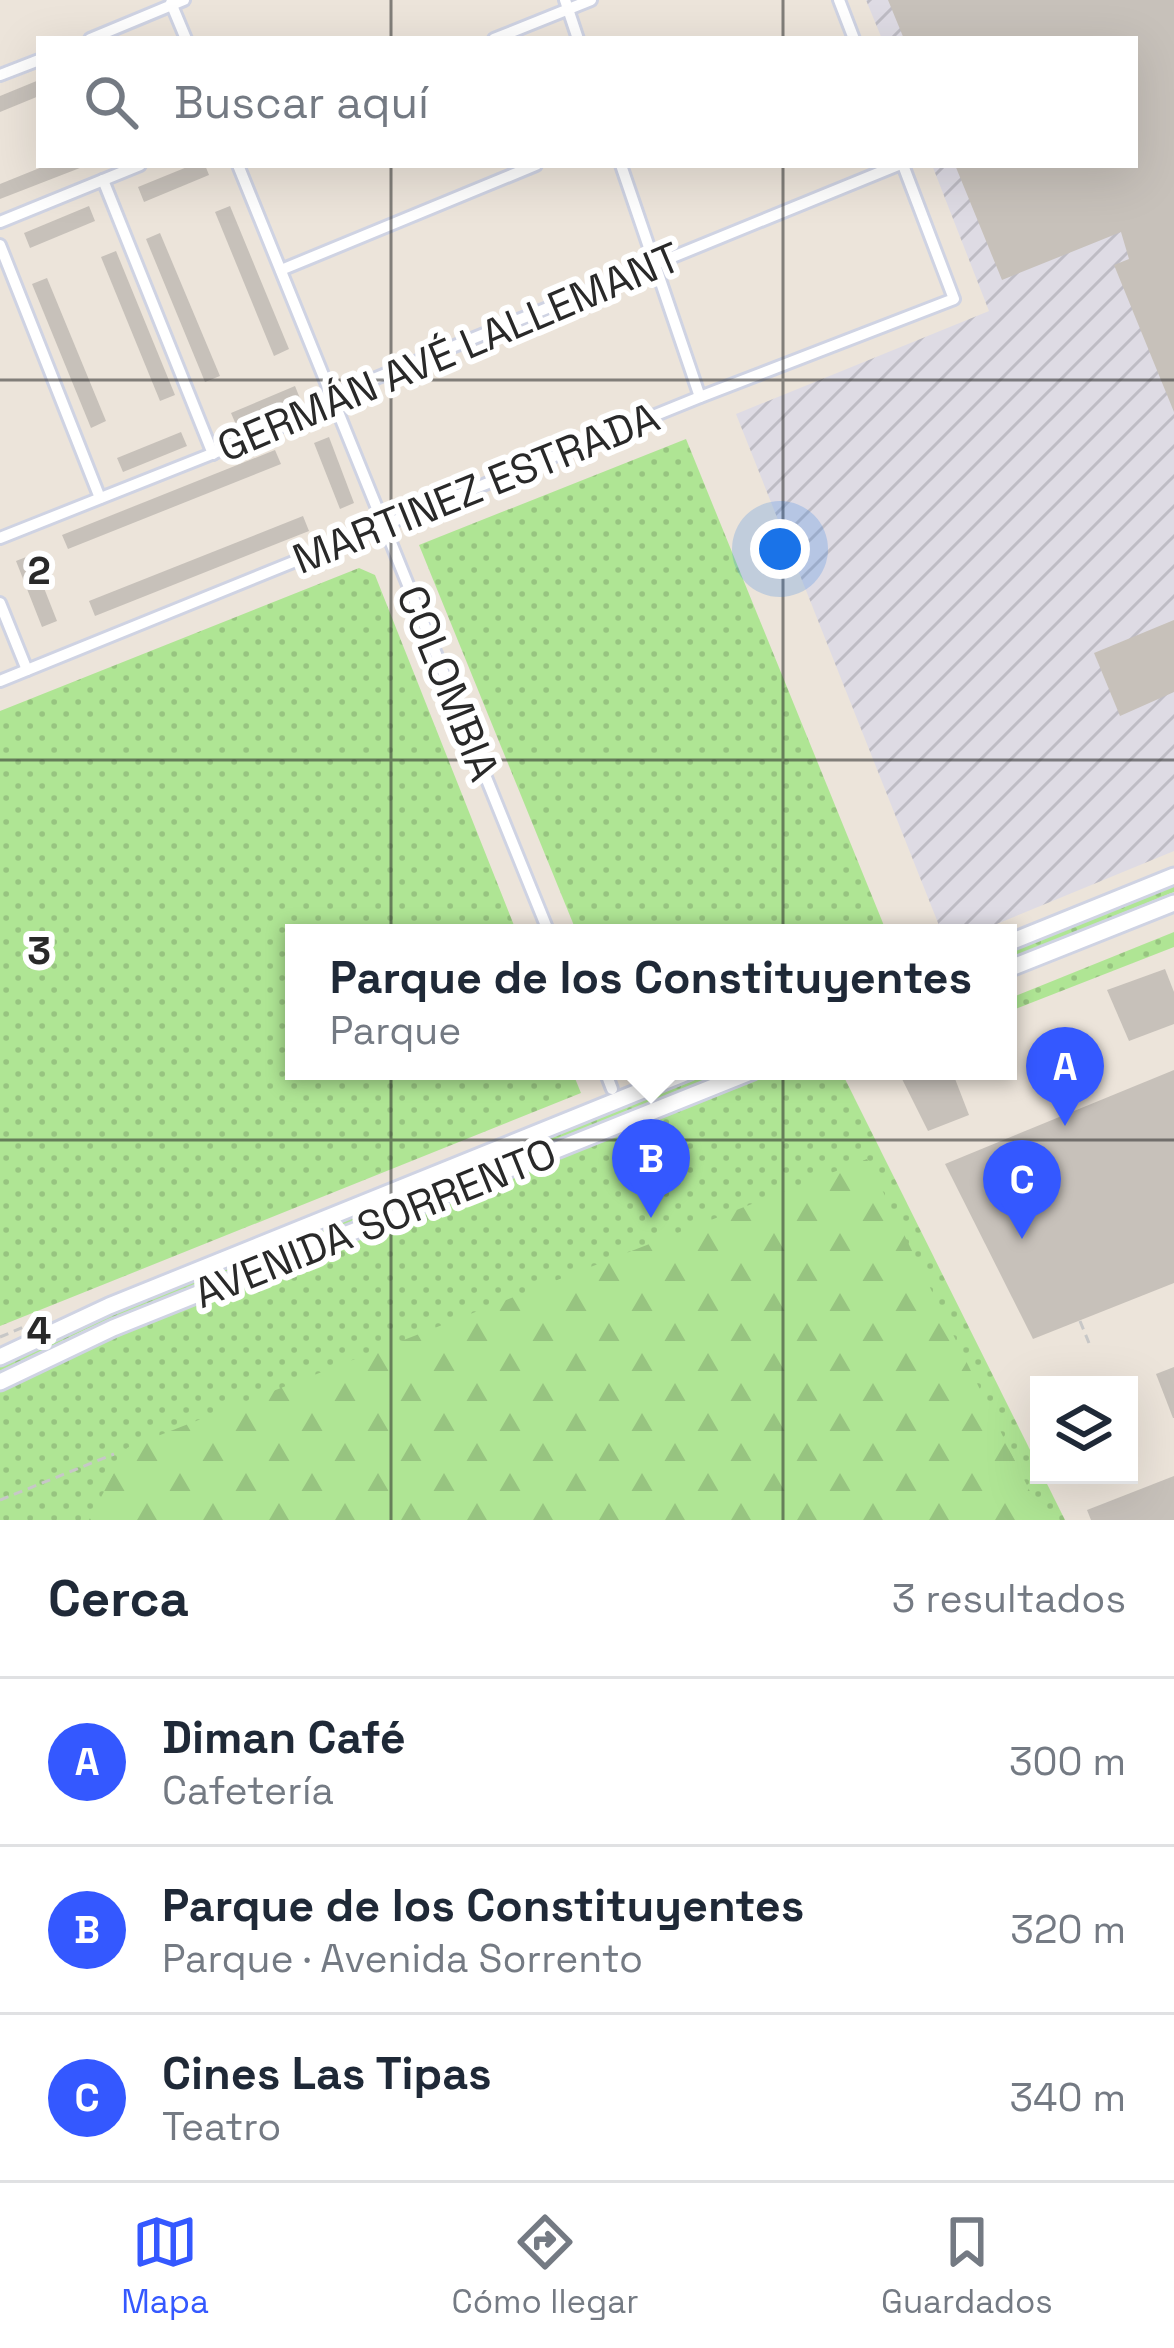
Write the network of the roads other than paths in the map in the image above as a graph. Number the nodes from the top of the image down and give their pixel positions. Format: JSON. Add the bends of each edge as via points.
{"nodes":[{"id":1,"x":591,"y":0,"type":"edge"},
{"id":2,"x":838,"y":0,"type":"edge"},
{"id":3,"x":175,"y":2,"type":"edge"},
{"id":4,"x":566,"y":5,"type":"edge"},
{"id":5,"x":97,"y":36,"type":"edge"},
{"id":6,"x":185,"y":36,"type":"edge"},
{"id":7,"x":500,"y":36,"type":"edge"},
{"id":8,"x":577,"y":36,"type":"edge"},
{"id":9,"x":852,"y":36,"type":"edge"},
{"id":10,"x":36,"y":61,"type":"edge"},
{"id":11,"x":0,"y":75,"type":"edge"},
{"id":12,"x":133,"y":168,"type":"edge"},
{"id":13,"x":239,"y":168,"type":"edge"},
{"id":14,"x":529,"y":168,"type":"edge"},
{"id":15,"x":622,"y":168,"type":"edge"},
{"id":16,"x":892,"y":168,"type":"edge"},
{"id":17,"x":901,"y":168,"type":"edge"},
{"id":18,"x":103,"y":181,"type":"junction"},
{"id":19,"x":0,"y":222,"type":"edge"},
{"id":20,"x":0,"y":245,"type":"edge"},
{"id":21,"x":653,"y":263,"type":"junction"},
{"id":22,"x":281,"y":271,"type":"junction"},
{"id":23,"x":332,"y":396,"type":"junction"},
{"id":24,"x":700,"y":397,"type":"junction"},
{"id":25,"x":213,"y":454,"type":"junction"},
{"id":26,"x":100,"y":498,"type":"junction"},
{"id":27,"x":384,"y":527,"type":"junction"},
{"id":28,"x":0,"y":538,"type":"edge"},
{"id":29,"x":0,"y":603,"type":"edge"},
{"id":30,"x":27,"y":670,"type":"junction"},
{"id":31,"x":0,"y":681,"type":"edge"},
{"id":32,"x":1174,"y":876,"type":"edge"},
{"id":33,"x":1174,"y":903,"type":"edge"},
{"id":34,"x":545,"y":924,"type":"edge"},
{"id":35,"x":1017,"y":939,"type":"edge"},
{"id":36,"x":1017,"y":965,"type":"edge"},
{"id":37,"x":608,"y":1080,"type":"edge"},
{"id":38,"x":669,"y":1080,"type":"edge"},
{"id":39,"x":731,"y":1080,"type":"edge"},
{"id":40,"x":612,"y":1089,"type":"dead end"},
{"id":41,"x":0,"y":1357,"type":"edge"},
{"id":42,"x":0,"y":1382,"type":"edge"}],
"edges":[{"from":1,"to":4,"type":"street"},
{"from":2,"to":9,"type":"street"},
{"from":3,"to":5,"type":"street"},
{"from":3,"to":6,"type":"street"},
{"from":4,"to":7,"type":"street"},
{"from":4,"to":8,"type":"street"},
{"from":10,"to":11,"type":"street"},
{"from":12,"to":18,"type":"street"},
{"from":13,"to":22,"type":"street","name":"COLOMBIA"},
{"from":14,"to":22,"type":"street"},
{"from":15,"to":21,"type":"street"},
{"from":16,"to":21,"type":"street","name":"GERMÁN AVÉ LALLEMANT"},
{"from":17,"to":24,"type":"street","name":"MARTINEZ ESTRADA","via":[[954,298]]},
{"from":18,"to":19,"type":"street"},
{"from":18,"to":25,"type":"street"},
{"from":20,"to":26,"type":"street"},
{"from":21,"to":23,"type":"street","name":"GERMÁN AVÉ LALLEMANT"},
{"from":21,"to":24,"type":"street"},
{"from":22,"to":23,"type":"street","name":"COLOMBIA"},
{"from":23,"to":25,"type":"street","name":"GERMÁN AVÉ LALLEMANT","via":[[315,413]]},
{"from":23,"to":27,"type":"street","name":"COLOMBIA"},
{"from":24,"to":27,"type":"street","name":"MARTINEZ ESTRADA"},
{"from":25,"to":26,"type":"street","name":"GERMÁN AVÉ LALLEMANT"},
{"from":26,"to":28,"type":"street","name":"GERMÁN AVÉ LALLEMANT"},
{"from":27,"to":30,"type":"street","name":"MARTINEZ ESTRADA"},
{"from":27,"to":34,"type":"street","name":"COLOMBIA"},
{"from":29,"to":30,"type":"street"},
{"from":30,"to":31,"type":"street","name":"MARTINEZ ESTRADA"},
{"from":32,"to":35,"type":"main road"},
{"from":33,"to":36,"type":"main road"},
{"from":37,"to":40,"type":"street"},
{"from":38,"to":41,"type":"main road","name":"AVENIDA SORRENTO"},
{"from":39,"to":42,"type":"main road","name":"AVENIDA SORRENTO","via":[[113,1328]]}]}
